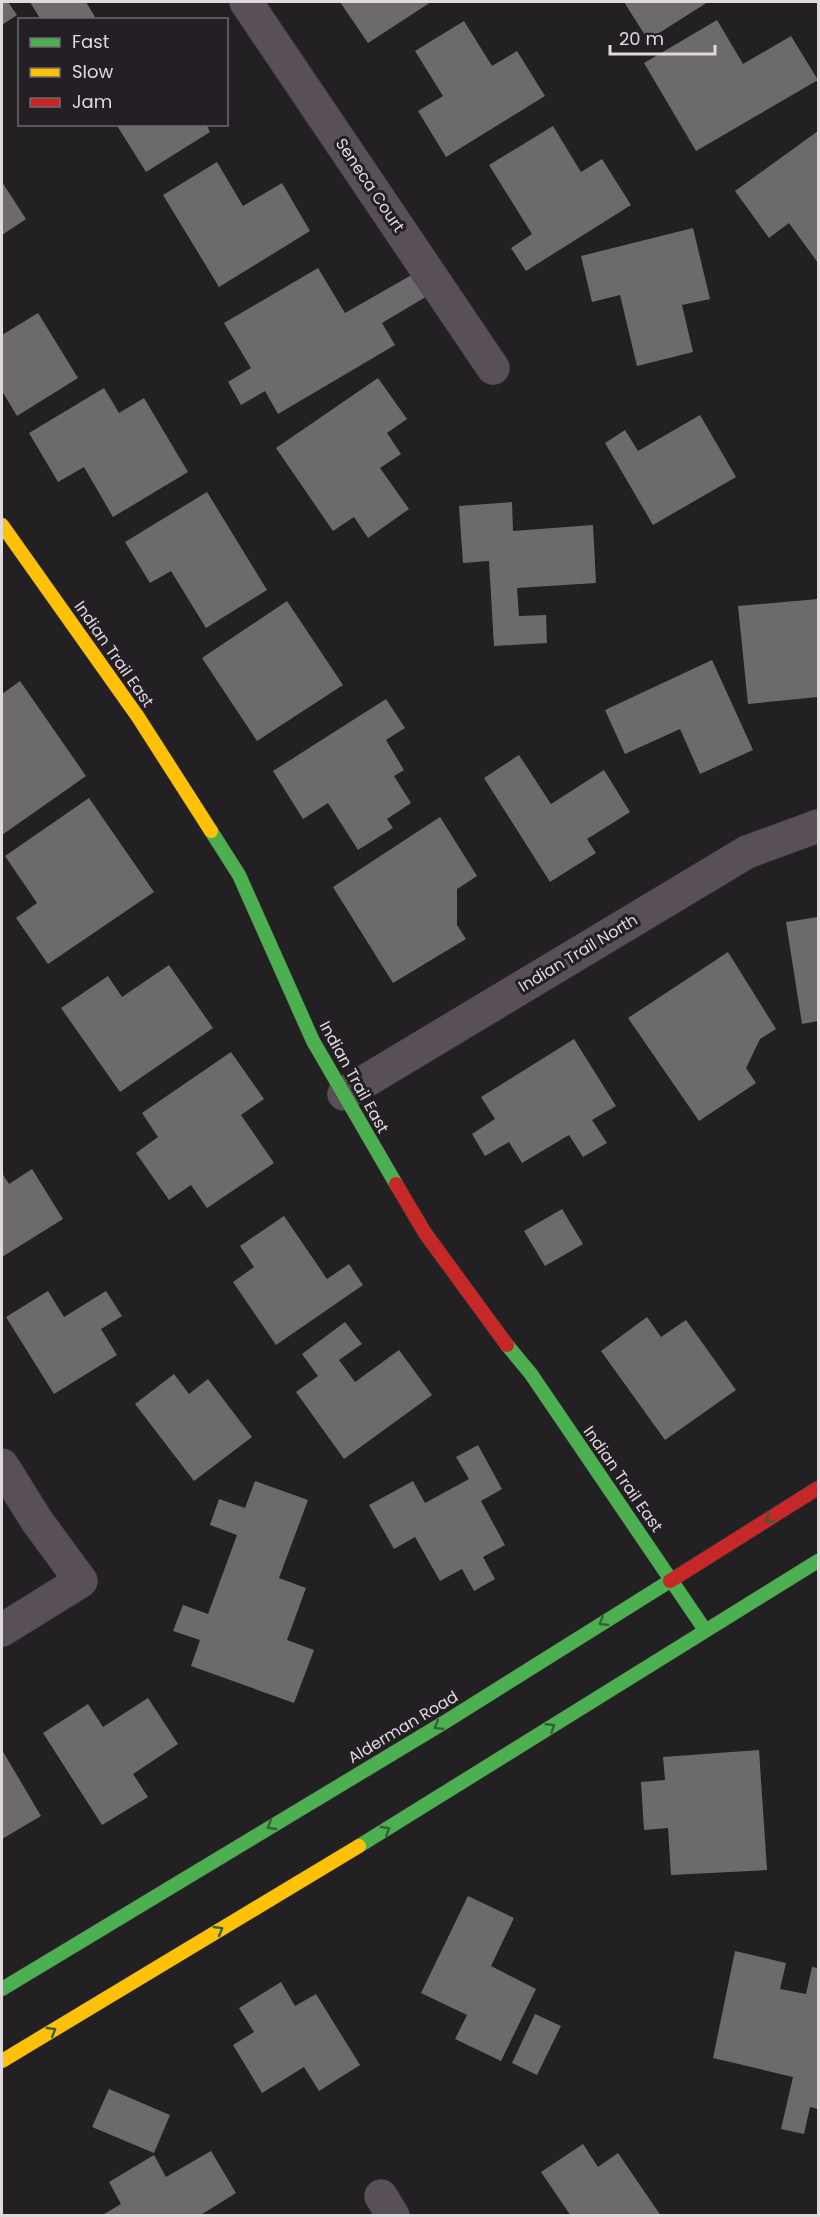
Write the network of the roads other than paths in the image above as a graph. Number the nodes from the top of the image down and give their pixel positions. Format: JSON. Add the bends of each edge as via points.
{"nodes":[{"id":1,"x":246,"y":2,"type":"edge"},
{"id":2,"x":493,"y":368,"type":"dead end"},
{"id":3,"x":2,"y":525,"type":"edge"},
{"id":4,"x":819,"y":826,"type":"edge"},
{"id":5,"x":344,"y":1094,"type":"junction"},
{"id":6,"x":2,"y":1465,"type":"edge"},
{"id":7,"x":819,"y":1488,"type":"edge"},
{"id":8,"x":819,"y":1561,"type":"edge"},
{"id":9,"x":672,"y":1578,"type":"junction"},
{"id":10,"x":705,"y":1629,"type":"junction"},
{"id":11,"x":2,"y":1630,"type":"edge"},
{"id":12,"x":2,"y":1989,"type":"edge"},
{"id":13,"x":2,"y":2061,"type":"edge"}],
"edges":[{"from":1,"to":2,"type":"street","name":"Seneca Court"},
{"from":3,"to":5,"type":"main road","name":"Indian Trail East","via":[[138,717],[240,875],[313,1041]]},
{"from":4,"to":5,"type":"street","name":"Indian Trail North","via":[[747,852]]},
{"from":5,"to":9,"type":"main road","name":"Indian Trail East","via":[[425,1233],[531,1374]]},
{"from":6,"to":11,"type":"street","via":[[81,1581]]},
{"from":7,"to":9,"type":"main road","name":"Alderman Road","one_way":true},
{"from":8,"to":10,"type":"main road"},
{"from":9,"to":10,"type":"main road","name":"Indian Trail East"},
{"from":9,"to":12,"type":"main road","name":"Alderman Road","one_way":true,"via":[[445,1722]]},
{"from":13,"to":10,"type":"main road","one_way":true,"via":[[481,1772]]}]}
